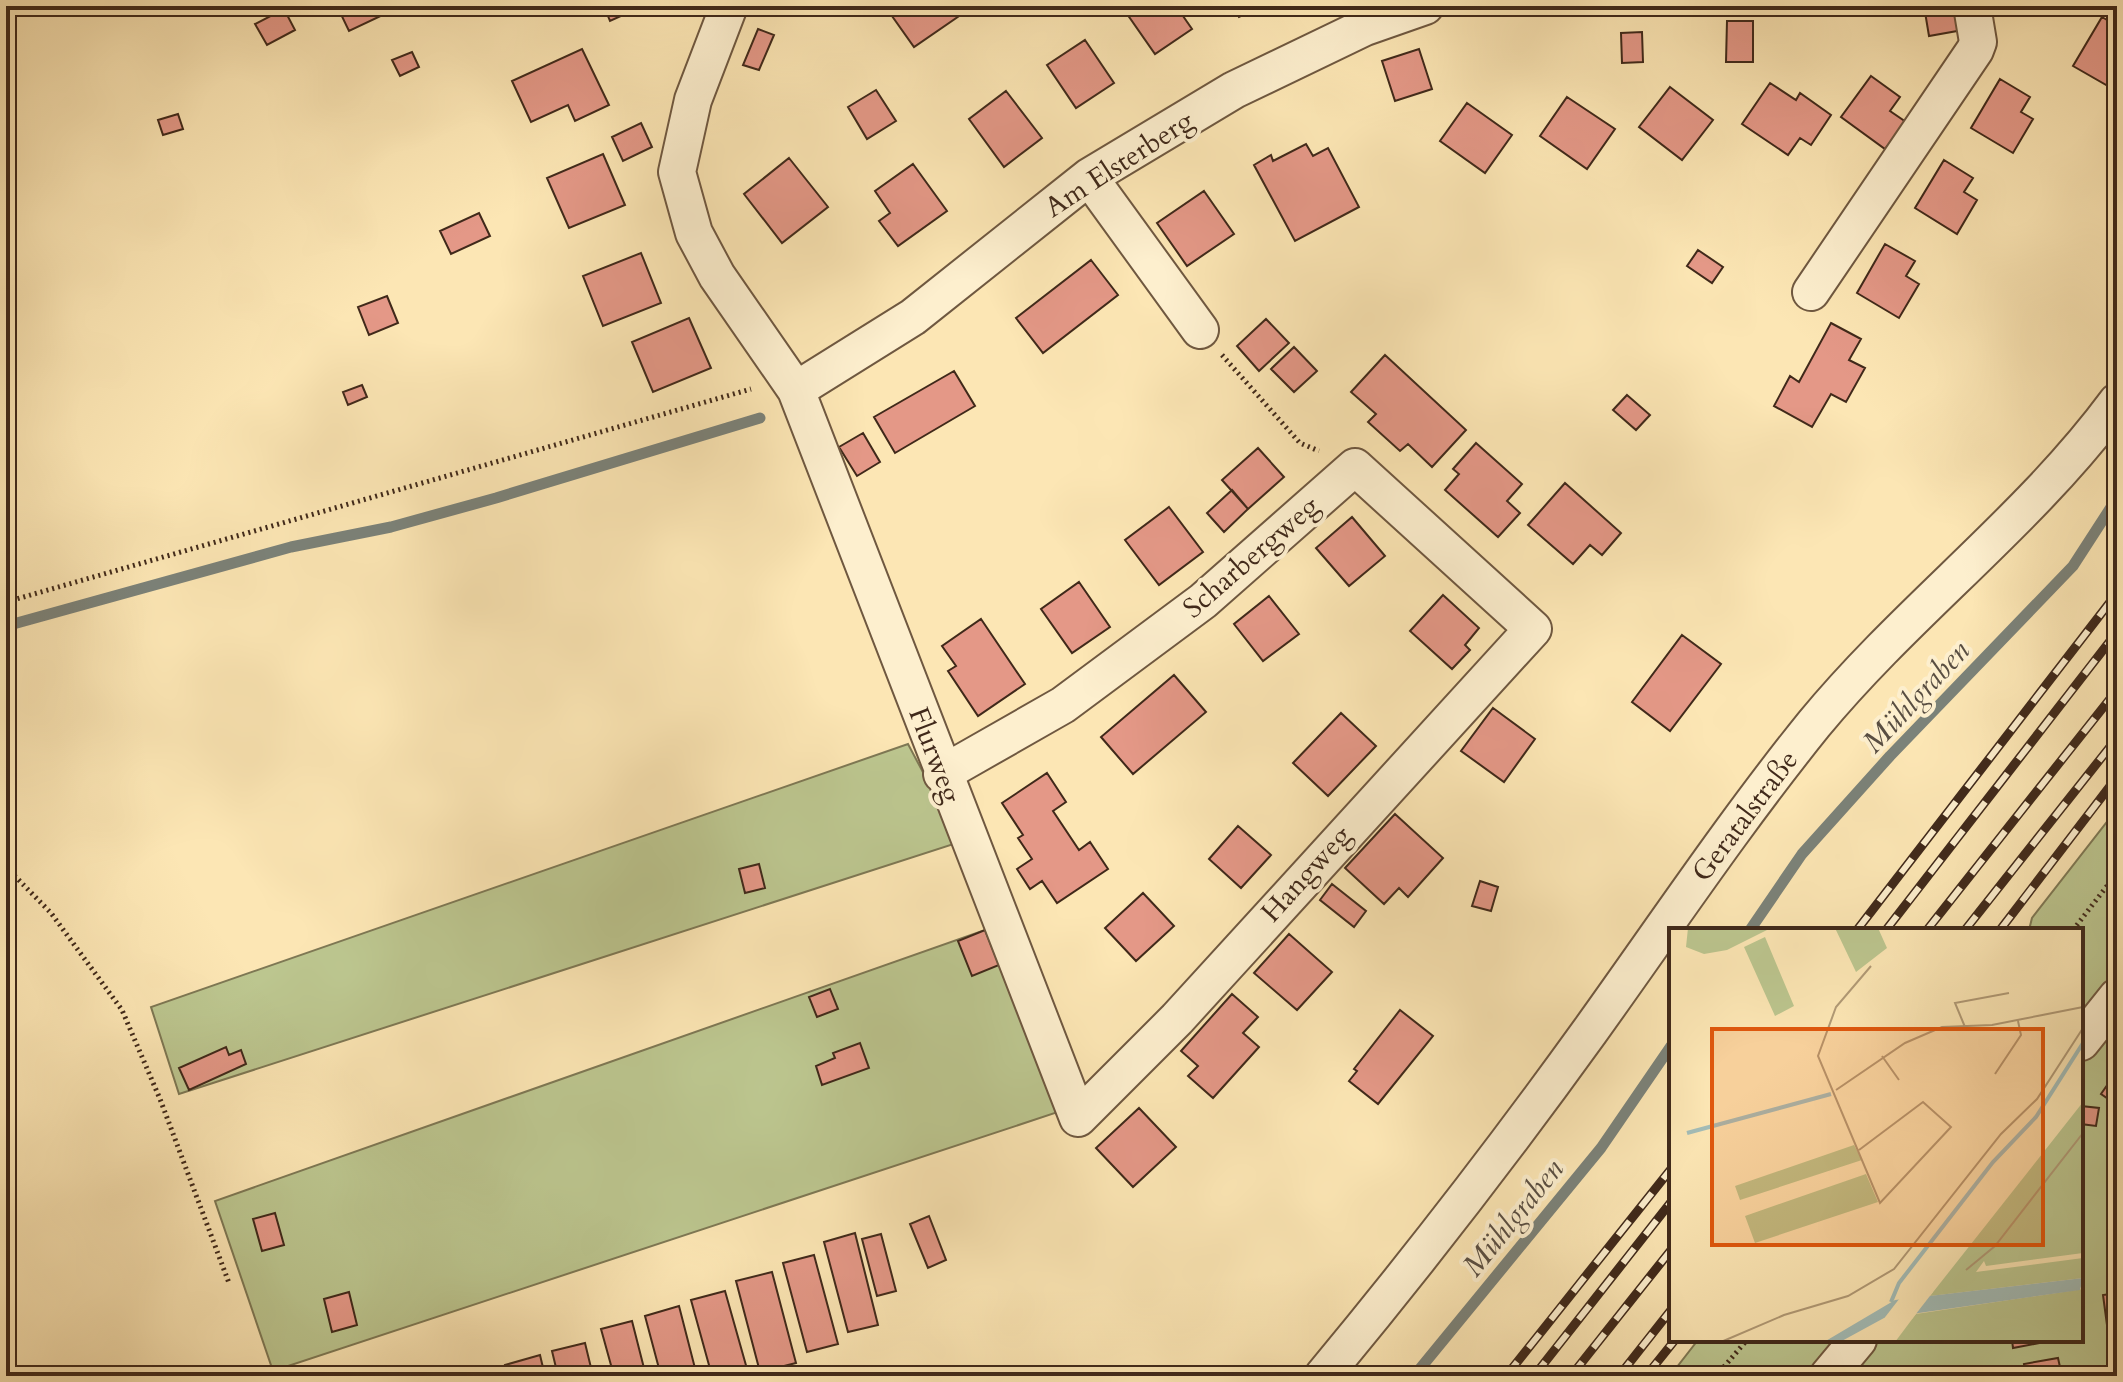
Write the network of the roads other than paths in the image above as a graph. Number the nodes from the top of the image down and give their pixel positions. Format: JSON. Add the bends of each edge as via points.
{"nodes":[{"id":1,"x":729,"y":6,"type":"edge"},
{"id":2,"x":1425,"y":6,"type":"edge"},
{"id":3,"x":1972,"y":6,"type":"edge"},
{"id":4,"x":1089,"y":177,"type":"junction"},
{"id":5,"x":1811,"y":292,"type":"dead end"},
{"id":6,"x":1200,"y":330,"type":"road end"},
{"id":7,"x":792,"y":383,"type":"junction"},
{"id":8,"x":2117,"y":402,"type":"edge"},
{"id":9,"x":1533,"y":629,"type":"joint"},
{"id":10,"x":942,"y":774,"type":"junction"},
{"id":11,"x":2117,"y":997,"type":"edge"},
{"id":12,"x":2083,"y":1040,"type":"edge"},
{"id":13,"x":1078,"y":1118,"type":"joint"},
{"id":14,"x":1856,"y":1342,"type":"edge"},
{"id":15,"x":1323,"y":1376,"type":"edge"},
{"id":16,"x":1828,"y":1376,"type":"edge"}],
"edges":[{"from":1,"to":7,"type":"street","name":"Flurweg","via":[[693,100],[677,172],[694,233],[717,276]]},
{"from":2,"to":4,"type":"street","name":"Am Elsterberg","via":[[1365,27],[1234,90]]},
{"from":3,"to":5,"type":"street","via":[[1975,50]]},
{"from":4,"to":6,"type":"street"},
{"from":4,"to":7,"type":"street","name":"Am Elsterberg","via":[[913,317]]},
{"from":7,"to":10,"type":"street","name":"Flurweg"},
{"from":8,"to":15,"type":"street","name":"Geratalstraße","via":[[2082,450],[2029,506],[1853,677],[1761,790],[1415,1266]]},
{"from":9,"to":10,"type":"street","name":"Scharbergweg","via":[[1355,467],[1203,601],[1063,705]]},
{"from":9,"to":13,"type":"street","name":"Hangweg","via":[[1177,1019]]},
{"from":10,"to":13,"type":"street","name":"Flurweg"},
{"from":11,"to":12,"type":"street"},
{"from":14,"to":16,"type":"street"}]}
